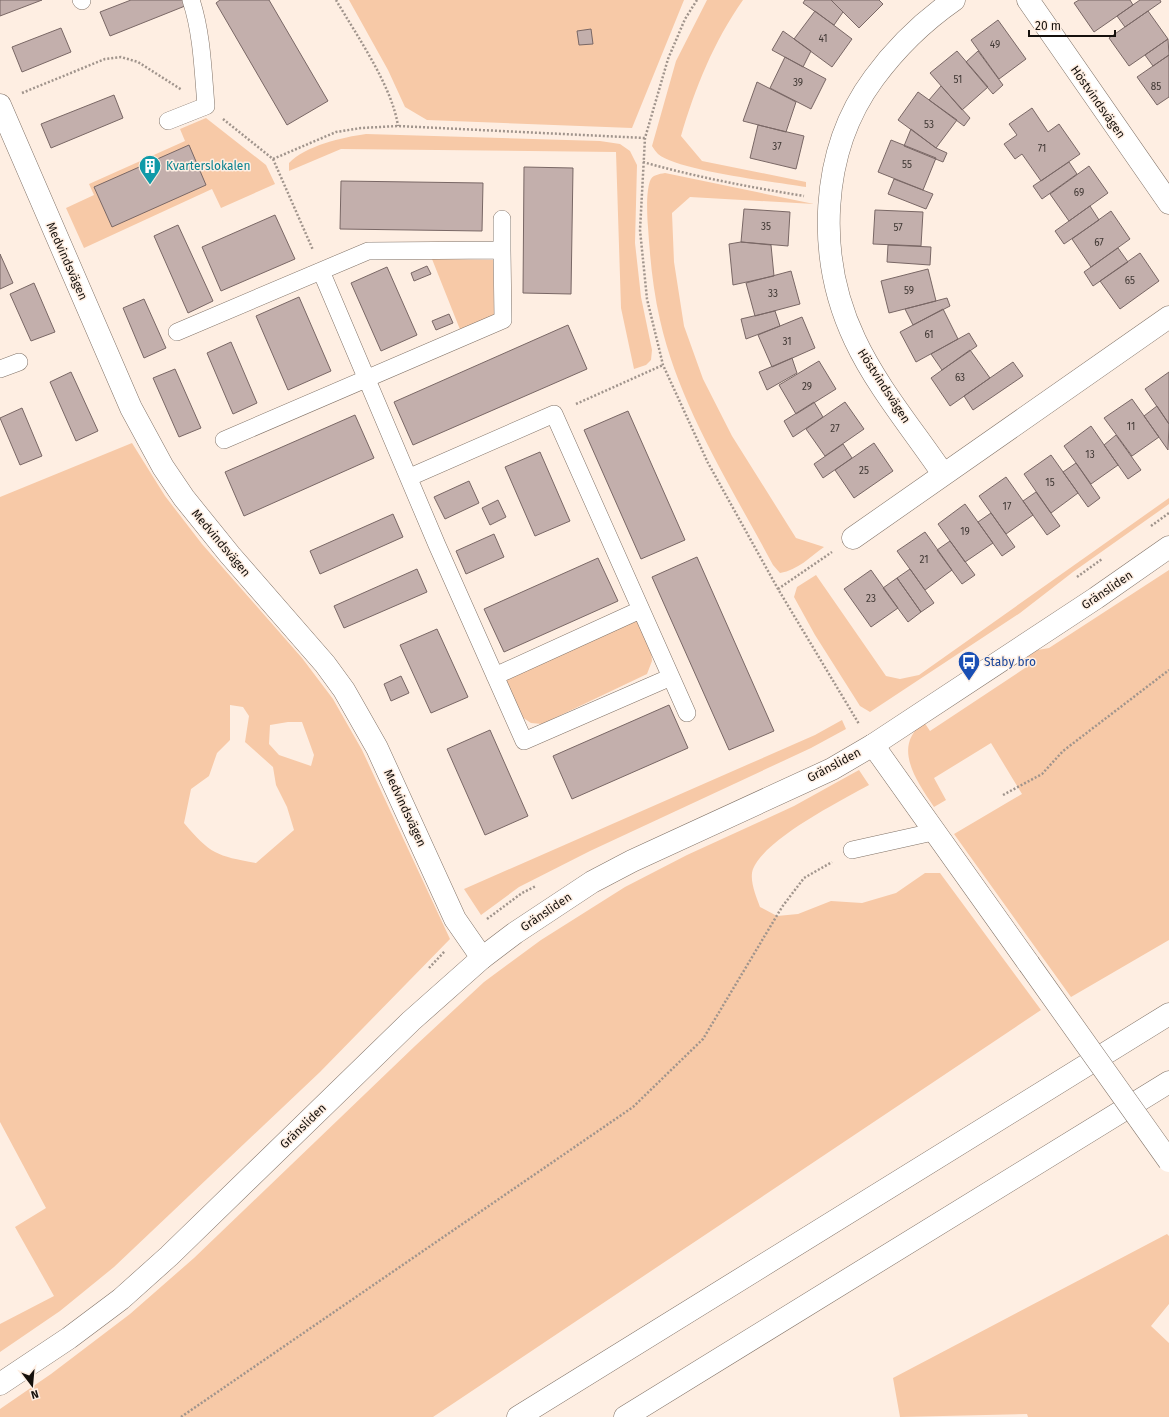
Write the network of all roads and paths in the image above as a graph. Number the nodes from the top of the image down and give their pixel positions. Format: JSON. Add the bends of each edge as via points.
{"nodes":[{"id":1,"x":190,"y":0,"type":"edge"},
{"id":2,"x":336,"y":0,"type":"edge"},
{"id":3,"x":697,"y":0,"type":"edge"},
{"id":4,"x":954,"y":0,"type":"edge"},
{"id":5,"x":1028,"y":0,"type":"edge"},
{"id":6,"x":21,"y":93,"type":"dead end"},
{"id":7,"x":0,"y":105,"type":"edge"},
{"id":8,"x":206,"y":106,"type":"junction"},
{"id":9,"x":168,"y":121,"type":"dead end"},
{"id":10,"x":398,"y":126,"type":"junction"},
{"id":11,"x":645,"y":138,"type":"junction"},
{"id":12,"x":274,"y":159,"type":"junction"},
{"id":13,"x":643,"y":162,"type":"junction"},
{"id":14,"x":828,"y":200,"type":"junction"},
{"id":15,"x":1169,"y":203,"type":"edge"},
{"id":16,"x":502,"y":219,"type":"dead end"},
{"id":17,"x":502,"y":250,"type":"junction"},
{"id":18,"x":321,"y":271,"type":"junction"},
{"id":19,"x":1169,"y":316,"type":"edge"},
{"id":20,"x":177,"y":332,"type":"dead end"},
{"id":21,"x":19,"y":362,"type":"dead end"},
{"id":22,"x":663,"y":366,"type":"junction"},
{"id":23,"x":0,"y":369,"type":"edge"},
{"id":24,"x":367,"y":378,"type":"junction"},
{"id":25,"x":554,"y":414,"type":"junction"},
{"id":26,"x":224,"y":440,"type":"dead end"},
{"id":27,"x":943,"y":474,"type":"junction"},
{"id":28,"x":410,"y":477,"type":"junction"},
{"id":29,"x":853,"y":538,"type":"joint"},
{"id":30,"x":1169,"y":547,"type":"edge"},
{"id":31,"x":778,"y":589,"type":"junction"},
{"id":32,"x":640,"y":610,"type":"junction"},
{"id":33,"x":1169,"y":670,"type":"edge"},
{"id":34,"x":495,"y":676,"type":"junction"},
{"id":35,"x":671,"y":677,"type":"junction"},
{"id":36,"x":687,"y":713,"type":"dead end"},
{"id":37,"x":872,"y":745,"type":"junction"},
{"id":38,"x":1003,"y":795,"type":"dead end"},
{"id":39,"x":933,"y":832,"type":"junction"},
{"id":40,"x":852,"y":850,"type":"joint"},
{"id":41,"x":482,"y":958,"type":"junction"},
{"id":42,"x":1169,"y":1014,"type":"edge"},
{"id":43,"x":1169,"y":1082,"type":"edge"},
{"id":44,"x":1169,"y":1087,"type":"edge"},
{"id":45,"x":1140,"y":1099,"type":"junction"},
{"id":46,"x":1169,"y":1161,"type":"edge"},
{"id":47,"x":0,"y":1384,"type":"edge"},
{"id":48,"x":181,"y":1417,"type":"edge"},
{"id":49,"x":518,"y":1417,"type":"edge"},
{"id":50,"x":625,"y":1417,"type":"edge"}],
"edges":[{"from":1,"to":8,"type":"lane","via":[[201,56]]},
{"from":2,"to":10,"type":"path","via":[[389,93],[396,110]]},
{"from":3,"to":11,"type":"path","via":[[685,19],[668,60]]},
{"from":4,"to":14,"type":"main road","name":"Höstvindsvägen","via":[[938,11],[901,46],[873,78],[854,112],[841,146]]},
{"from":5,"to":15,"type":"main road","name":"Höstvindsvägen"},
{"from":6,"to":8,"type":"path","via":[[105,59],[121,57],[138,62]]},
{"from":7,"to":41,"type":"main road","name":"Medvindsvägen","via":[[131,408],[162,467],[200,519],[325,664],[344,690],[377,748],[455,919]]},
{"from":8,"to":9,"type":"lane"},
{"from":8,"to":12,"type":"path"},
{"from":10,"to":11,"type":"path"},
{"from":10,"to":12,"type":"path","via":[[336,132]]},
{"from":11,"to":13,"type":"path"},
{"from":12,"to":18,"type":"path"},
{"from":13,"to":14,"type":"path","via":[[734,185]]},
{"from":13,"to":22,"type":"path","via":[[640,230],[643,269],[647,299]]},
{"from":14,"to":27,"type":"main road","name":"Höstvindsvägen","via":[[828,236],[834,272],[842,308],[855,340],[871,370]]},
{"from":16,"to":17,"type":"lane"},
{"from":17,"to":18,"type":"lane","via":[[368,251]]},
{"from":17,"to":24,"type":"lane","via":[[503,320]]},
{"from":18,"to":20,"type":"lane"},
{"from":18,"to":24,"type":"lane"},
{"from":19,"to":27,"type":"main road"},
{"from":21,"to":23,"type":"lane"},
{"from":22,"to":25,"type":"path"},
{"from":22,"to":31,"type":"path","via":[[708,463]]},
{"from":24,"to":26,"type":"lane"},
{"from":24,"to":28,"type":"lane"},
{"from":25,"to":28,"type":"lane"},
{"from":25,"to":32,"type":"lane"},
{"from":27,"to":29,"type":"main road"},
{"from":28,"to":34,"type":"lane"},
{"from":29,"to":31,"type":"path"},
{"from":30,"to":37,"type":"main road","name":"Gränsliden"},
{"from":31,"to":37,"type":"path"},
{"from":32,"to":34,"type":"lane"},
{"from":32,"to":35,"type":"lane"},
{"from":33,"to":38,"type":"path","via":[[1063,751],[1042,774]]},
{"from":34,"to":35,"type":"lane","via":[[524,741]]},
{"from":35,"to":36,"type":"lane"},
{"from":37,"to":39,"type":"main road"},
{"from":37,"to":41,"type":"main road","name":"Gränsliden","via":[[832,768],[592,882]]},
{"from":39,"to":40,"type":"lane"},
{"from":39,"to":46,"type":"main road","bridge":true},
{"from":40,"to":48,"type":"path","via":[[804,878],[782,907],[703,1039],[633,1107]]},
{"from":41,"to":47,"type":"main road","name":"Gränsliden","via":[[411,1021],[169,1256],[121,1299],[69,1338]]},
{"from":42,"to":49,"type":"main road"},
{"from":43,"to":45,"type":"main road"},
{"from":44,"to":45,"type":"main road"},
{"from":45,"to":50,"type":"main road"}]}
